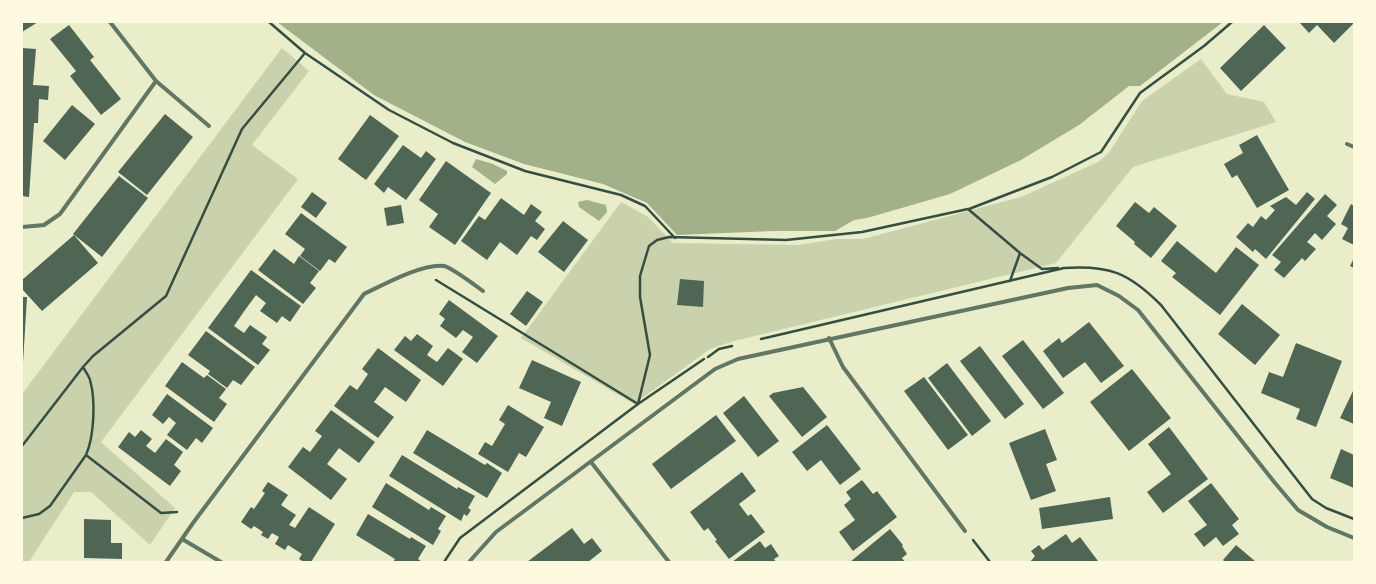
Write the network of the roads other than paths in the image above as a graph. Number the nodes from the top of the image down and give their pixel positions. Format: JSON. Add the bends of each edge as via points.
{"nodes":[{"id":1,"x":110,"y":22,"type":"edge"},
{"id":2,"x":156,"y":81,"type":"junction"},
{"id":3,"x":209,"y":126,"type":"dead end"},
{"id":4,"x":1347,"y":144,"type":"dead end"},
{"id":5,"x":1354,"y":147,"type":"edge"},
{"id":6,"x":22,"y":227,"type":"edge"},
{"id":7,"x":483,"y":291,"type":"dead end"},
{"id":8,"x":829,"y":338,"type":"junction"},
{"id":9,"x":591,"y":462,"type":"junction"},
{"id":10,"x":965,"y":531,"type":"road end"},
{"id":11,"x":1354,"y":538,"type":"edge"},
{"id":12,"x":182,"y":539,"type":"junction"},
{"id":13,"x":166,"y":562,"type":"edge"},
{"id":14,"x":221,"y":562,"type":"edge"},
{"id":15,"x":469,"y":562,"type":"edge"},
{"id":16,"x":669,"y":562,"type":"edge"}],
"edges":[{"from":1,"to":2,"type":"street"},
{"from":2,"to":3,"type":"street"},
{"from":2,"to":6,"type":"street","via":[[60,214],[44,225]]},
{"from":4,"to":5,"type":"street"},
{"from":7,"to":12,"type":"street","via":[[445,266],[425,268],[364,294]]},
{"from":8,"to":9,"type":"street","via":[[738,359],[715,369]]},
{"from":8,"to":10,"type":"street","via":[[843,366]]},
{"from":8,"to":11,"type":"street","via":[[1068,288],[1097,285],[1119,296],[1138,310],[1298,510],[1327,527]]},
{"from":9,"to":15,"type":"street","via":[[496,532]]},
{"from":9,"to":16,"type":"street"},
{"from":12,"to":13,"type":"street"},
{"from":12,"to":14,"type":"street"}]}
